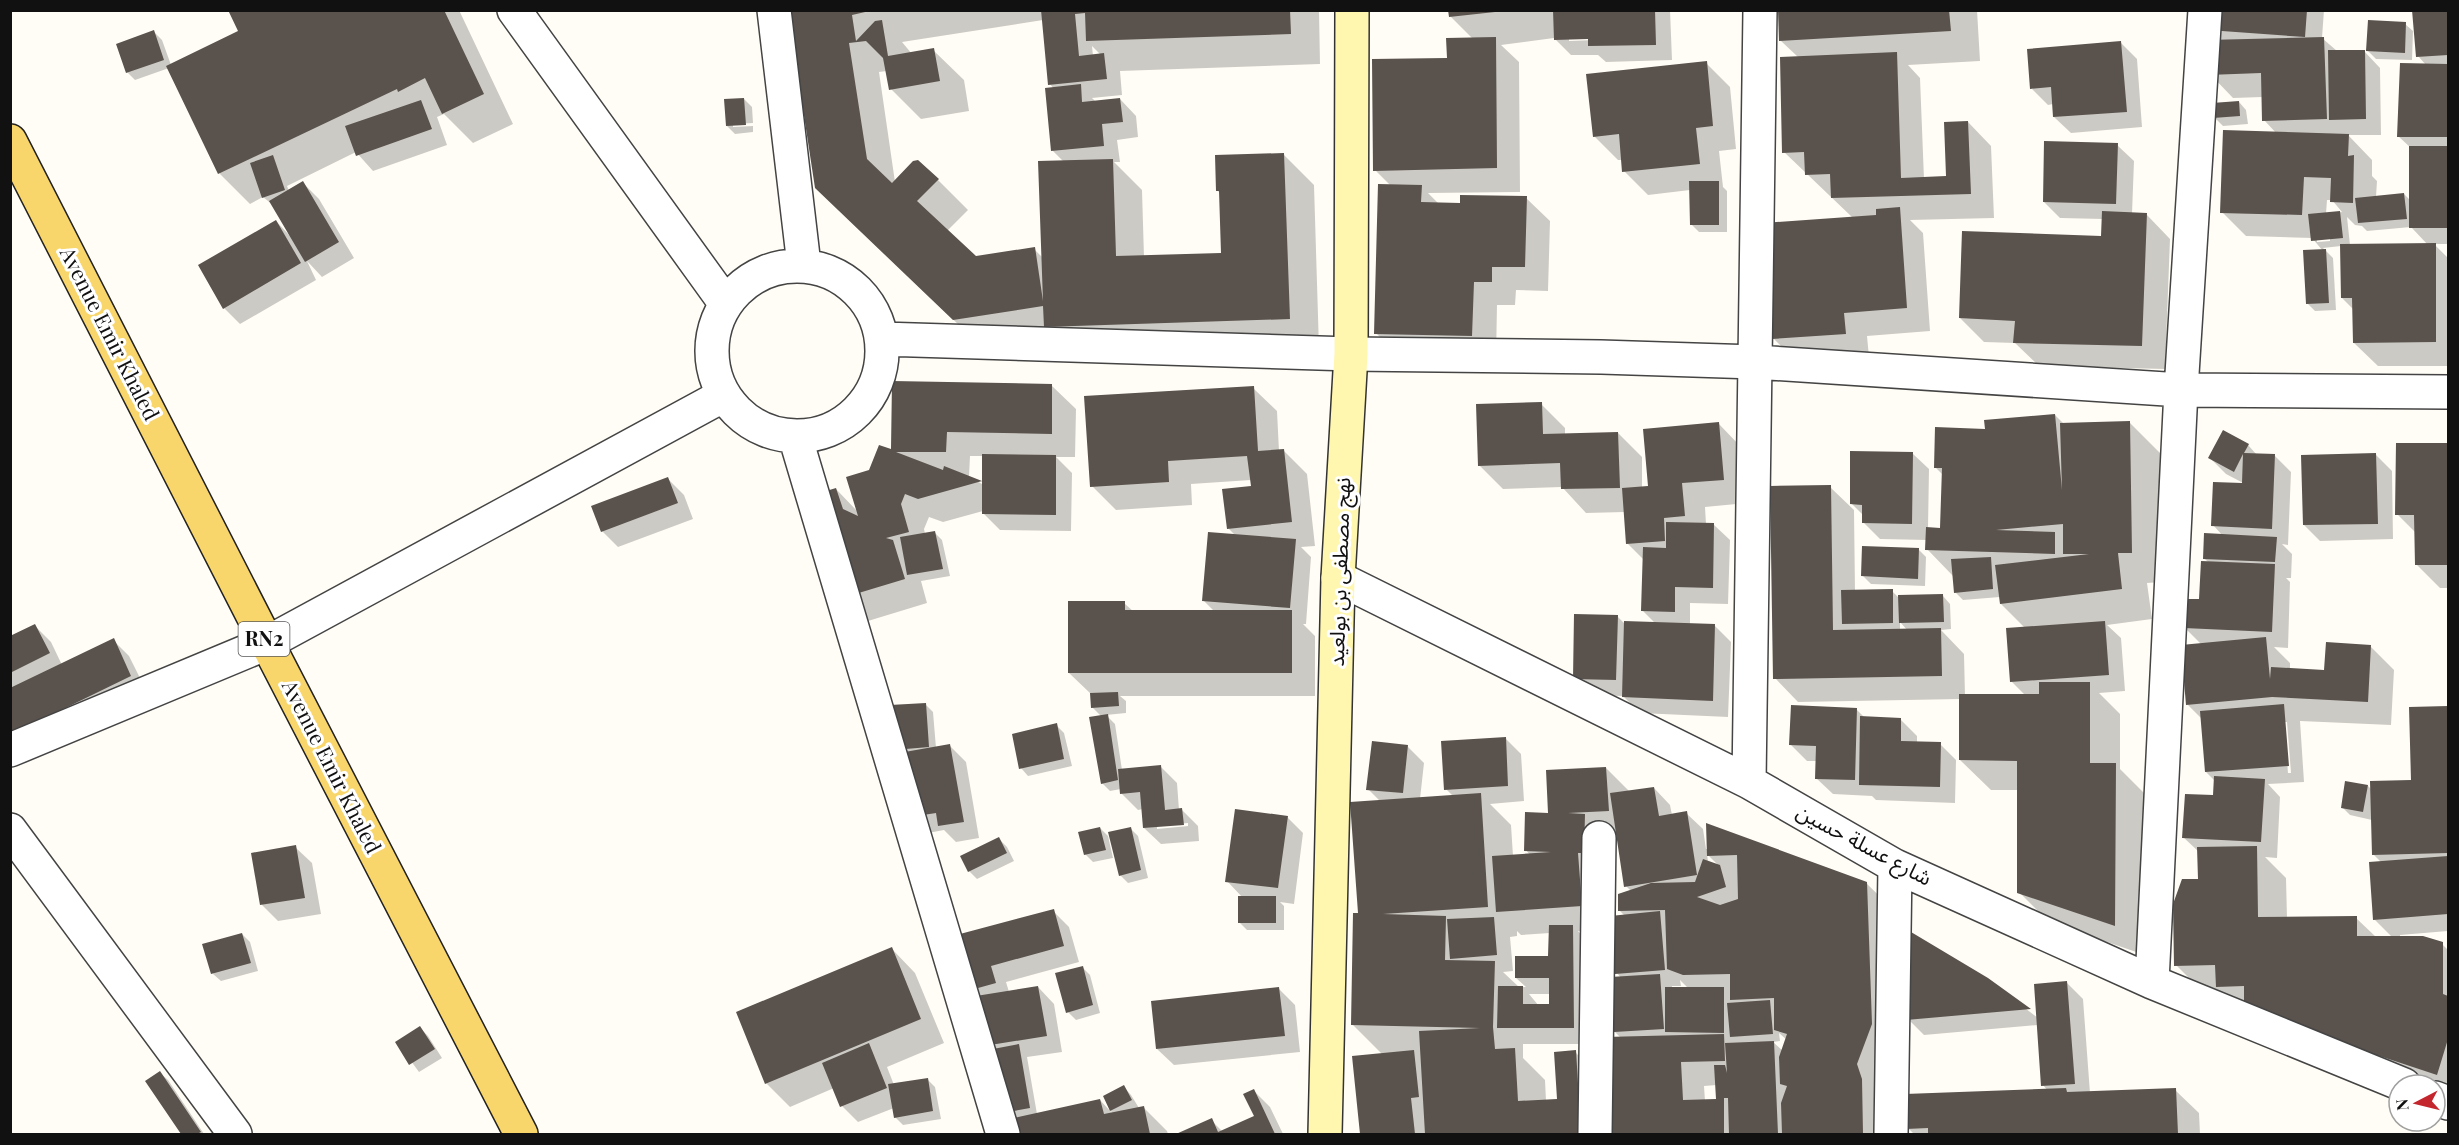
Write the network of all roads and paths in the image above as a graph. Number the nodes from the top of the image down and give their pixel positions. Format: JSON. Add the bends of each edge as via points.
{"nodes":[{"id":1,"x":514,"y":10,"type":"edge"},
{"id":2,"x":774,"y":10,"type":"edge"},
{"id":3,"x":1352,"y":10,"type":"edge"},
{"id":4,"x":1760,"y":10,"type":"edge"},
{"id":5,"x":2205,"y":10,"type":"edge"},
{"id":6,"x":10,"y":141,"type":"edge"},
{"id":7,"x":804,"y":265,"type":"junction"},
{"id":8,"x":726,"y":304,"type":"junction"},
{"id":9,"x":877,"y":325,"type":"junction"},
{"id":10,"x":1352,"y":354,"type":"junction"},
{"id":11,"x":1755,"y":362,"type":"junction"},
{"id":12,"x":2181,"y":390,"type":"junction"},
{"id":13,"x":2448,"y":392,"type":"edge"},
{"id":14,"x":724,"y":395,"type":"junction"},
{"id":15,"x":795,"y":436,"type":"junction"},
{"id":16,"x":1338,"y":578,"type":"junction"},
{"id":17,"x":267,"y":643,"type":"junction"},
{"id":18,"x":10,"y":750,"type":"edge"},
{"id":19,"x":1749,"y":782,"type":"junction"},
{"id":20,"x":10,"y":830,"type":"edge"},
{"id":21,"x":1599,"y":838,"type":"dead end"},
{"id":22,"x":20,"y":862,"type":"edge"},
{"id":23,"x":1895,"y":866,"type":"junction"},
{"id":24,"x":2152,"y":982,"type":"junction"},
{"id":25,"x":2387,"y":1078,"type":"edge"},
{"id":26,"x":235,"y":1134,"type":"edge"},
{"id":27,"x":522,"y":1134,"type":"edge"},
{"id":28,"x":1003,"y":1134,"type":"edge"},
{"id":29,"x":1325,"y":1134,"type":"edge"},
{"id":30,"x":1594,"y":1134,"type":"edge"},
{"id":31,"x":1891,"y":1134,"type":"edge"}],
"edges":[{"from":1,"to":8,"type":"street"},
{"from":2,"to":7,"type":"street"},
{"from":3,"to":10,"type":"main road","name":"نهج مصطفى بن بولعيد"},
{"from":4,"to":11,"type":"street"},
{"from":5,"to":12,"type":"street"},
{"from":6,"to":17,"type":"main road","name":"Avenue Emir Khaled","number":"RN2"},
{"from":7,"to":8,"type":"street","via":[[774,268],[748,281]]},
{"from":7,"to":9,"type":"street","via":[[830,271],[855,287]]},
{"from":8,"to":14,"type":"street","via":[[714,331],[712,361]]},
{"from":9,"to":10,"type":"street","via":[[981,342]]},
{"from":9,"to":15,"type":"street","via":[[881,367],[871,395],[851,418],[824,432]]},
{"from":10,"to":11,"type":"street"},
{"from":10,"to":16,"type":"main road","name":"نهج مصطفى بن بولعيد"},
{"from":11,"to":12,"type":"street"},
{"from":11,"to":19,"type":"street"},
{"from":12,"to":13,"type":"street"},
{"from":12,"to":24,"type":"street"},
{"from":14,"to":15,"type":"street","via":[[744,418],[770,432]]},
{"from":14,"to":17,"type":"street"},
{"from":15,"to":28,"type":"street"},
{"from":16,"to":19,"type":"street","name":"شارع عسلة حسين"},
{"from":16,"to":29,"type":"main road","name":"نهج مصطفى بن بولعيد"},
{"from":17,"to":18,"type":"street"},
{"from":17,"to":27,"type":"main road","name":"Avenue Emir Khaled","number":"RN2"},
{"from":19,"to":23,"type":"street","name":"شارع عسلة حسين"},
{"from":20,"to":22,"type":"street"},
{"from":21,"to":30,"type":"street"},
{"from":22,"to":26,"type":"street"},
{"from":23,"to":24,"type":"street","name":"شارع عسلة حسين"},
{"from":23,"to":31,"type":"street"},
{"from":24,"to":25,"type":"street","name":"شارع عسلة حسين"}]}
